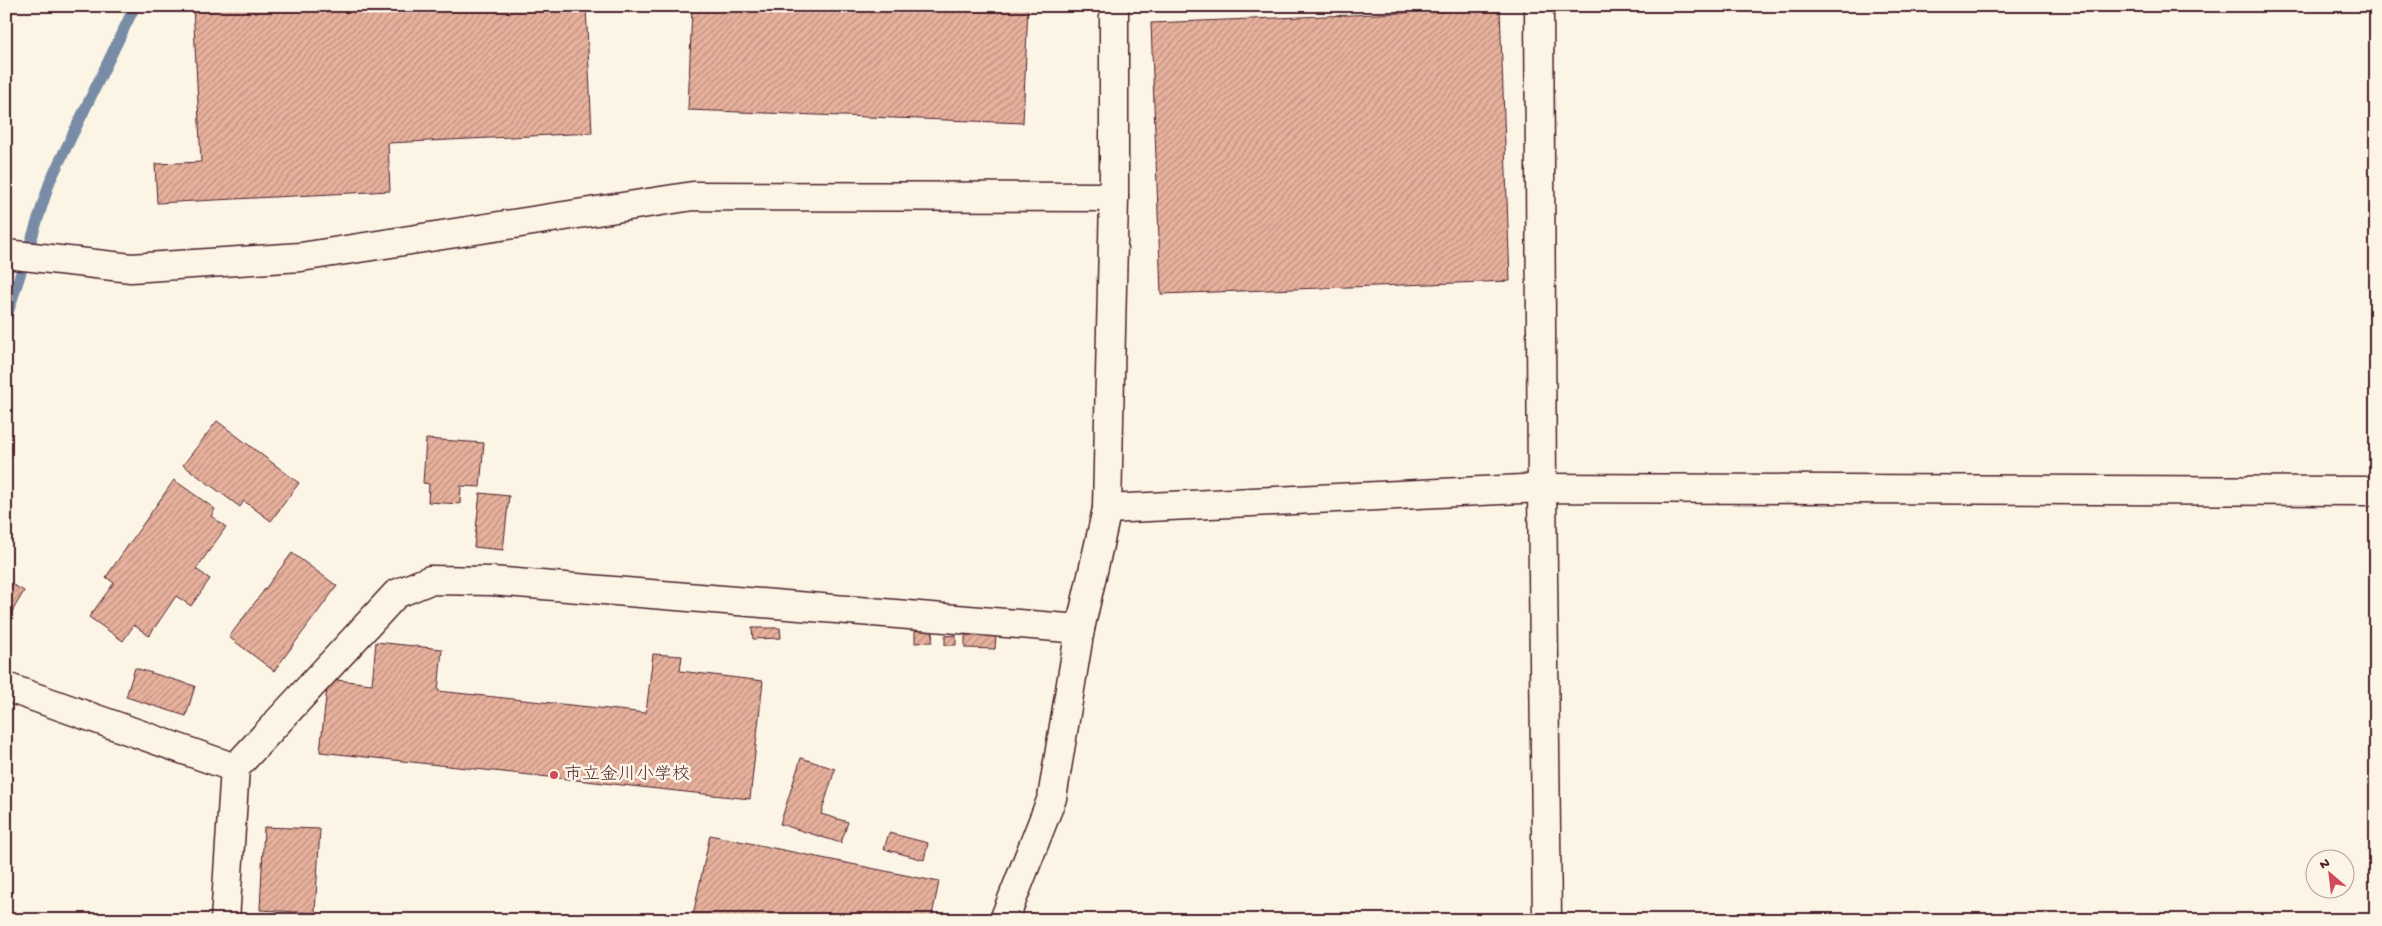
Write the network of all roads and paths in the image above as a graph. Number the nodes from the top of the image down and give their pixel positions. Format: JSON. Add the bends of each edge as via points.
{"nodes":[{"id":1,"x":1114,"y":6,"type":"edge"},
{"id":2,"x":1539,"y":6,"type":"edge"},
{"id":3,"x":1114,"y":197,"type":"junction"},
{"id":4,"x":6,"y":254,"type":"edge"},
{"id":5,"x":1542,"y":488,"type":"junction"},
{"id":6,"x":2376,"y":491,"type":"edge"},
{"id":7,"x":1107,"y":509,"type":"junction"},
{"id":8,"x":1080,"y":629,"type":"junction"},
{"id":9,"x":6,"y":687,"type":"edge"},
{"id":10,"x":235,"y":768,"type":"junction"},
{"id":11,"x":225,"y":920,"type":"edge"},
{"id":12,"x":1004,"y":920,"type":"edge"},
{"id":13,"x":1547,"y":920,"type":"edge"}],
"edges":[{"from":1,"to":3,"type":"street"},
{"from":2,"to":5,"type":"street"},
{"from":3,"to":4,"type":"street","via":[[693,196],[302,256],[131,268]]},
{"from":3,"to":7,"type":"street"},
{"from":5,"to":6,"type":"street"},
{"from":5,"to":7,"type":"street"},
{"from":5,"to":13,"type":"street"},
{"from":7,"to":8,"type":"street"},
{"from":8,"to":10,"type":"street","via":[[492,581],[430,580],[396,594]]},
{"from":8,"to":12,"type":"street","via":[[1052,798]]},
{"from":9,"to":10,"type":"street"},
{"from":10,"to":11,"type":"street"}]}
